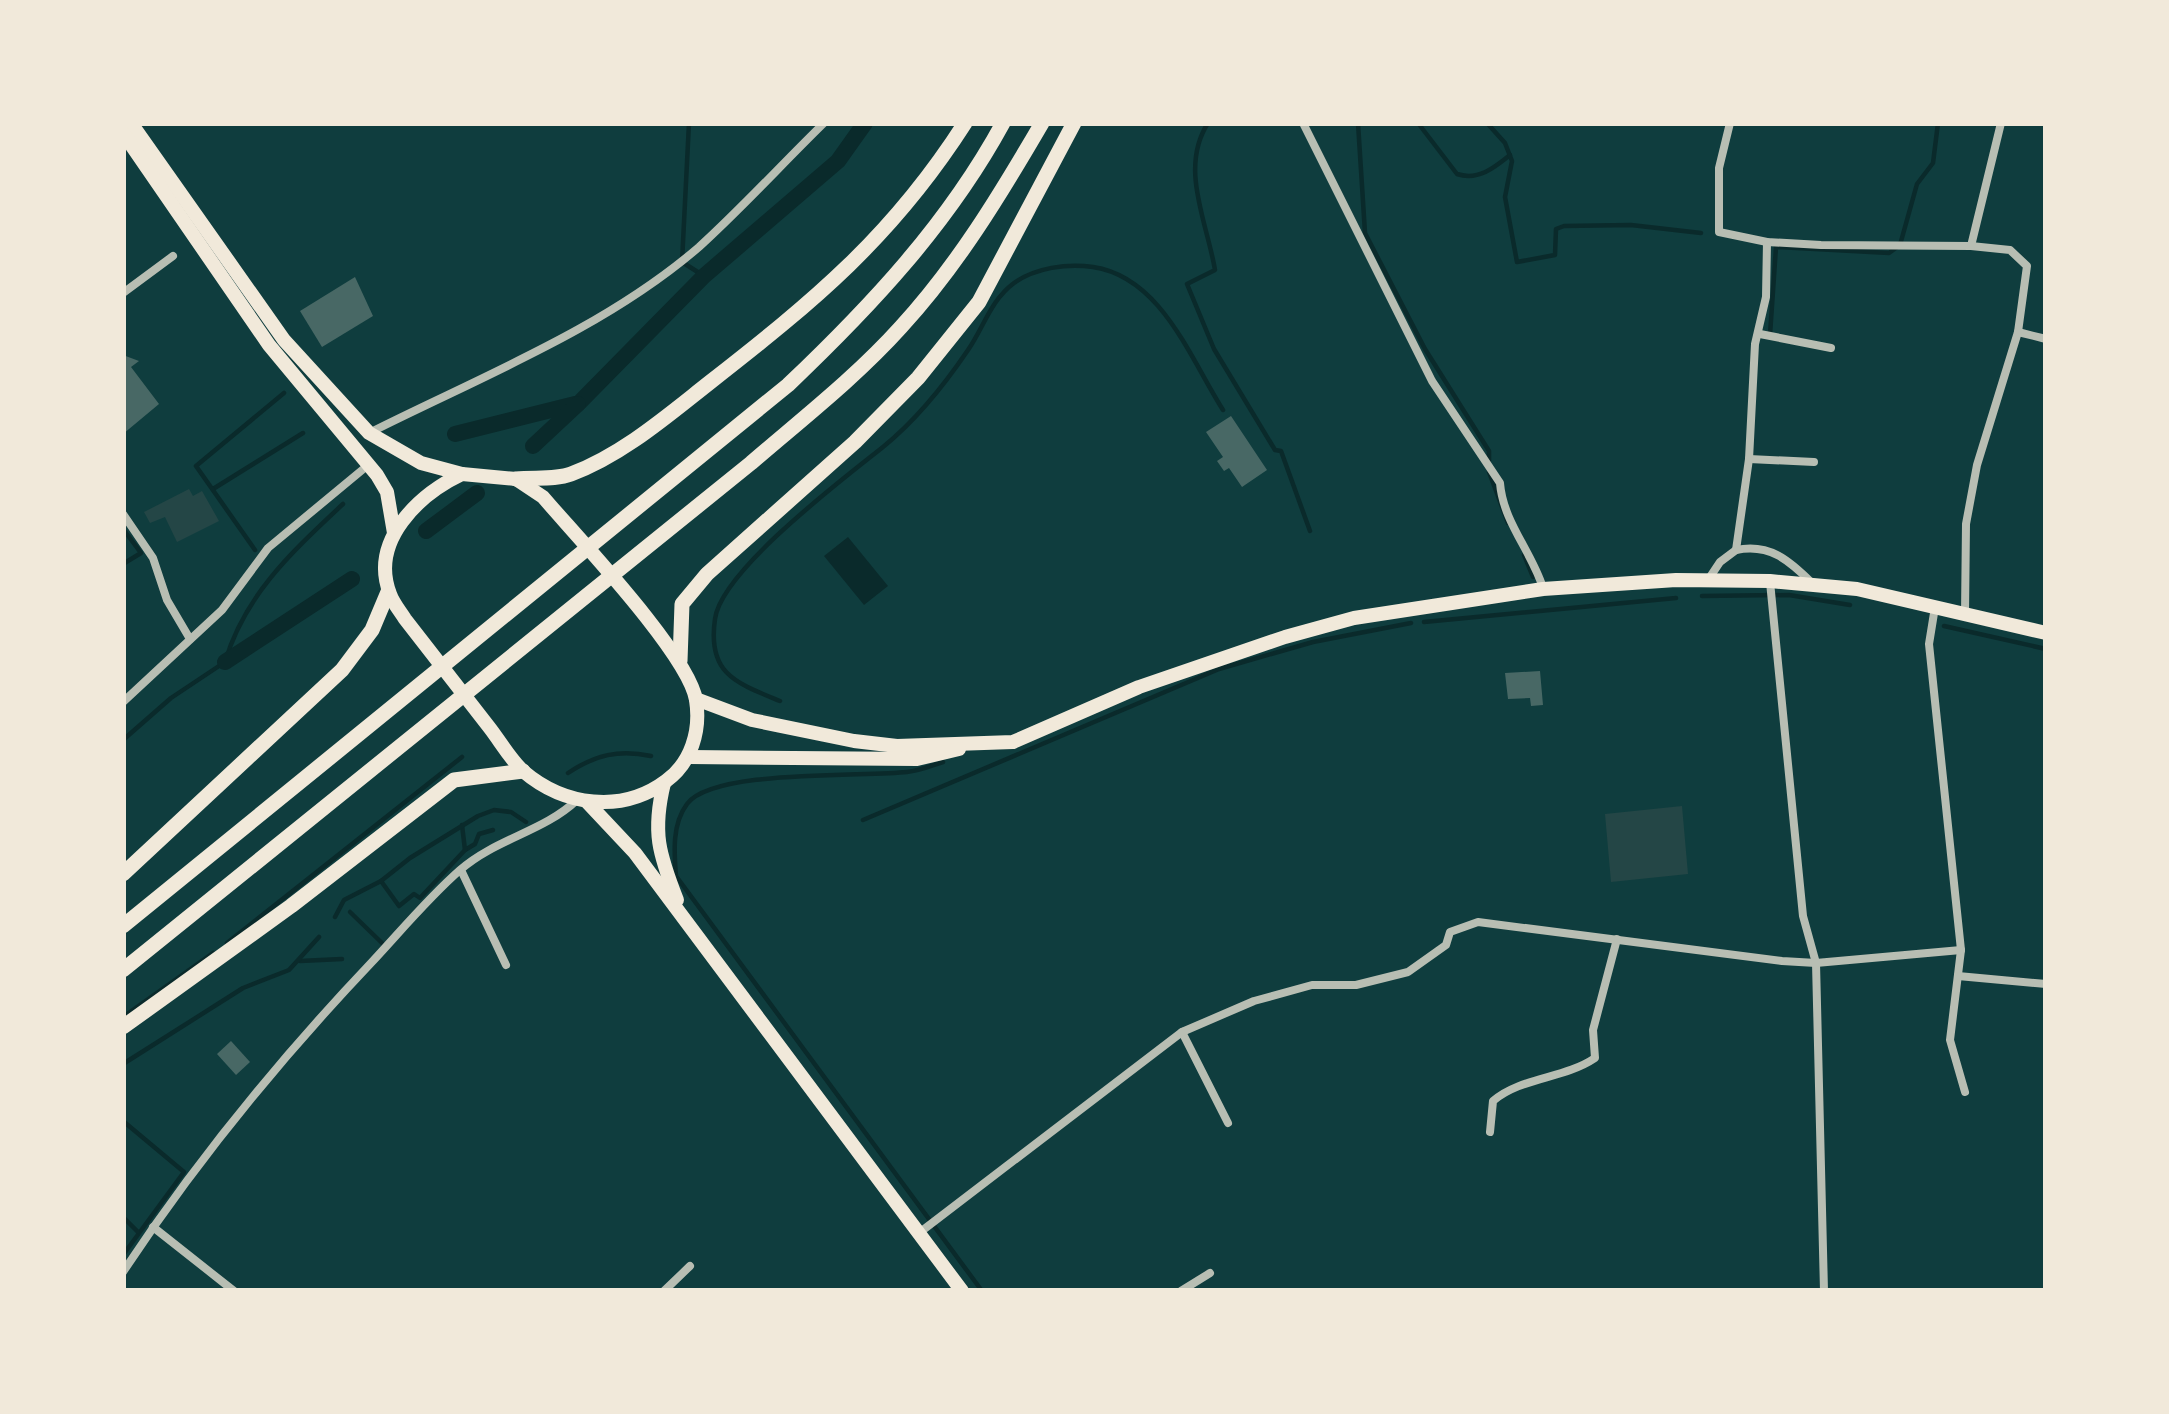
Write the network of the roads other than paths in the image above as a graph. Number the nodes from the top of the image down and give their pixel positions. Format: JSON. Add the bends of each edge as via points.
{"nodes":[{"id":1,"x":131,"y":123,"type":"edge"},
{"id":2,"x":824,"y":123,"type":"edge"},
{"id":3,"x":965,"y":123,"type":"edge"},
{"id":4,"x":1003,"y":123,"type":"edge"},
{"id":5,"x":1042,"y":123,"type":"edge"},
{"id":6,"x":1074,"y":123,"type":"edge"},
{"id":7,"x":1303,"y":123,"type":"edge"},
{"id":8,"x":1730,"y":123,"type":"edge"},
{"id":9,"x":2001,"y":123,"type":"edge"},
{"id":10,"x":123,"y":133,"type":"edge"},
{"id":11,"x":1767,"y":242,"type":"junction"},
{"id":12,"x":1971,"y":246,"type":"junction"},
{"id":13,"x":173,"y":256,"type":"dead end"},
{"id":14,"x":123,"y":293,"type":"edge"},
{"id":15,"x":2018,"y":332,"type":"junction"},
{"id":16,"x":1760,"y":334,"type":"junction"},
{"id":17,"x":2046,"y":339,"type":"edge"},
{"id":18,"x":1831,"y":348,"type":"dead end"},
{"id":19,"x":369,"y":433,"type":"junction"},
{"id":20,"x":1749,"y":459,"type":"junction"},
{"id":21,"x":1814,"y":462,"type":"dead end"},
{"id":22,"x":368,"y":465,"type":"junction"},
{"id":23,"x":462,"y":474,"type":"junction"},
{"id":24,"x":516,"y":479,"type":"junction"},
{"id":25,"x":123,"y":514,"type":"edge"},
{"id":26,"x":394,"y":532,"type":"junction"},
{"id":27,"x":1736,"y":550,"type":"junction"},
{"id":28,"x":1708,"y":580,"type":"junction"},
{"id":29,"x":1770,"y":580,"type":"junction"},
{"id":30,"x":1814,"y":585,"type":"junction"},
{"id":31,"x":1543,"y":589,"type":"junction"},
{"id":32,"x":388,"y":592,"type":"junction"},
{"id":33,"x":1935,"y":607,"type":"junction"},
{"id":34,"x":1965,"y":614,"type":"junction"},
{"id":35,"x":2046,"y":633,"type":"edge"},
{"id":36,"x":190,"y":639,"type":"junction"},
{"id":37,"x":680,"y":661,"type":"junction"},
{"id":38,"x":696,"y":699,"type":"junction"},
{"id":39,"x":123,"y":702,"type":"edge"},
{"id":40,"x":969,"y":745,"type":"junction"},
{"id":41,"x":689,"y":757,"type":"junction"},
{"id":42,"x":524,"y":771,"type":"junction"},
{"id":43,"x":664,"y":783,"type":"junction"},
{"id":44,"x":583,"y":801,"type":"junction"},
{"id":45,"x":460,"y":870,"type":"junction"},
{"id":46,"x":123,"y":874,"type":"edge"},
{"id":47,"x":685,"y":920,"type":"junction"},
{"id":48,"x":123,"y":926,"type":"edge"},
{"id":49,"x":1617,"y":939,"type":"junction"},
{"id":50,"x":1961,"y":950,"type":"junction"},
{"id":51,"x":1816,"y":963,"type":"junction"},
{"id":52,"x":506,"y":964,"type":"dead end"},
{"id":53,"x":123,"y":970,"type":"edge"},
{"id":54,"x":1958,"y":976,"type":"junction"},
{"id":55,"x":2046,"y":983,"type":"edge"},
{"id":56,"x":123,"y":1027,"type":"edge"},
{"id":57,"x":1182,"y":1032,"type":"junction"},
{"id":58,"x":1966,"y":1092,"type":"dead end"},
{"id":59,"x":1228,"y":1123,"type":"dead end"},
{"id":60,"x":1490,"y":1132,"type":"dead end"},
{"id":61,"x":152,"y":1227,"type":"junction"},
{"id":62,"x":919,"y":1233,"type":"junction"},
{"id":63,"x":690,"y":1266,"type":"dead end"},
{"id":64,"x":123,"y":1272,"type":"edge"},
{"id":65,"x":1210,"y":1273,"type":"dead end"},
{"id":66,"x":953,"y":1286,"type":"edge"},
{"id":67,"x":234,"y":1291,"type":"edge"},
{"id":68,"x":664,"y":1291,"type":"edge"},
{"id":69,"x":1181,"y":1291,"type":"edge"},
{"id":70,"x":1824,"y":1291,"type":"edge"}],
"edges":[{"from":1,"to":19,"type":"main road","via":[[284,340]]},
{"from":2,"to":19,"type":"street","via":[[697,248],[632,296]]},
{"from":3,"to":24,"type":"highway","via":[[891,224],[792,318],[620,449],[565,476]]},
{"from":4,"to":48,"type":"highway","via":[[942,220],[860,317],[788,385]]},
{"from":5,"to":53,"type":"highway","via":[[980,226],[900,328],[752,463]]},
{"from":6,"to":37,"type":"highway","via":[[979,302],[930,363],[682,604]]},
{"from":7,"to":31,"type":"street","via":[[1432,381],[1500,483]]},
{"from":8,"to":11,"type":"street","via":[[1719,168],[1719,232]]},
{"from":9,"to":12,"type":"street"},
{"from":10,"to":22,"type":"main road","via":[[269,345]]},
{"from":11,"to":12,"type":"street"},
{"from":11,"to":16,"type":"street"},
{"from":12,"to":15,"type":"street","via":[[2011,250],[2027,266]]},
{"from":13,"to":14,"type":"street"},
{"from":15,"to":17,"type":"street"},
{"from":15,"to":34,"type":"street","via":[[1966,524]]},
{"from":16,"to":18,"type":"street"},
{"from":16,"to":20,"type":"street"},
{"from":19,"to":23,"type":"main road","via":[[422,464]]},
{"from":20,"to":21,"type":"street"},
{"from":20,"to":27,"type":"street"},
{"from":22,"to":26,"type":"main road","via":[[387,492]]},
{"from":22,"to":36,"type":"street","via":[[268,548]]},
{"from":23,"to":24,"type":"main road"},
{"from":23,"to":26,"type":"main road","via":[[422,498]]},
{"from":24,"to":37,"type":"main road","via":[[543,497]]},
{"from":25,"to":36,"type":"street","via":[[154,558]]},
{"from":26,"to":32,"type":"main road"},
{"from":27,"to":28,"type":"street"},
{"from":27,"to":30,"type":"street","via":[[1772,551]]},
{"from":28,"to":29,"type":"main road"},
{"from":28,"to":31,"type":"main road"},
{"from":29,"to":30,"type":"main road"},
{"from":29,"to":51,"type":"street","via":[[1803,916]]},
{"from":30,"to":33,"type":"main road"},
{"from":31,"to":40,"type":"main road","via":[[1302,631],[1139,687],[1013,742]]},
{"from":32,"to":42,"type":"main road"},
{"from":32,"to":46,"type":"highway","via":[[342,670]]},
{"from":33,"to":34,"type":"main road"},
{"from":33,"to":50,"type":"street","via":[[1929,644]]},
{"from":34,"to":35,"type":"main road"},
{"from":36,"to":39,"type":"street"},
{"from":37,"to":38,"type":"main road"},
{"from":38,"to":40,"type":"main road","via":[[798,732],[896,746]]},
{"from":38,"to":41,"type":"main road"},
{"from":40,"to":41,"type":"main road","via":[[917,759]]},
{"from":41,"to":43,"type":"main road"},
{"from":42,"to":44,"type":"main road"},
{"from":42,"to":56,"type":"highway","via":[[454,780]]},
{"from":43,"to":44,"type":"main road","via":[[624,801]]},
{"from":43,"to":47,"type":"main road","via":[[655,818],[659,855]]},
{"from":44,"to":45,"type":"street"},
{"from":44,"to":47,"type":"main road"},
{"from":45,"to":52,"type":"street"},
{"from":45,"to":61,"type":"street","via":[[277,1064]]},
{"from":47,"to":62,"type":"main road"},
{"from":49,"to":51,"type":"street"},
{"from":49,"to":57,"type":"street","via":[[1478,922],[1450,932],[1446,945],[1408,972],[1254,1001]]},
{"from":49,"to":60,"type":"street","via":[[1593,1030],[1595,1058],[1504,1092],[1493,1101]]},
{"from":50,"to":51,"type":"street"},
{"from":50,"to":54,"type":"street"},
{"from":51,"to":70,"type":"street"},
{"from":54,"to":55,"type":"street"},
{"from":54,"to":58,"type":"street","via":[[1951,1040]]},
{"from":57,"to":59,"type":"street"},
{"from":57,"to":62,"type":"street"},
{"from":61,"to":64,"type":"street"},
{"from":61,"to":67,"type":"street"},
{"from":62,"to":66,"type":"main road"},
{"from":63,"to":68,"type":"street"},
{"from":65,"to":69,"type":"street"}]}
